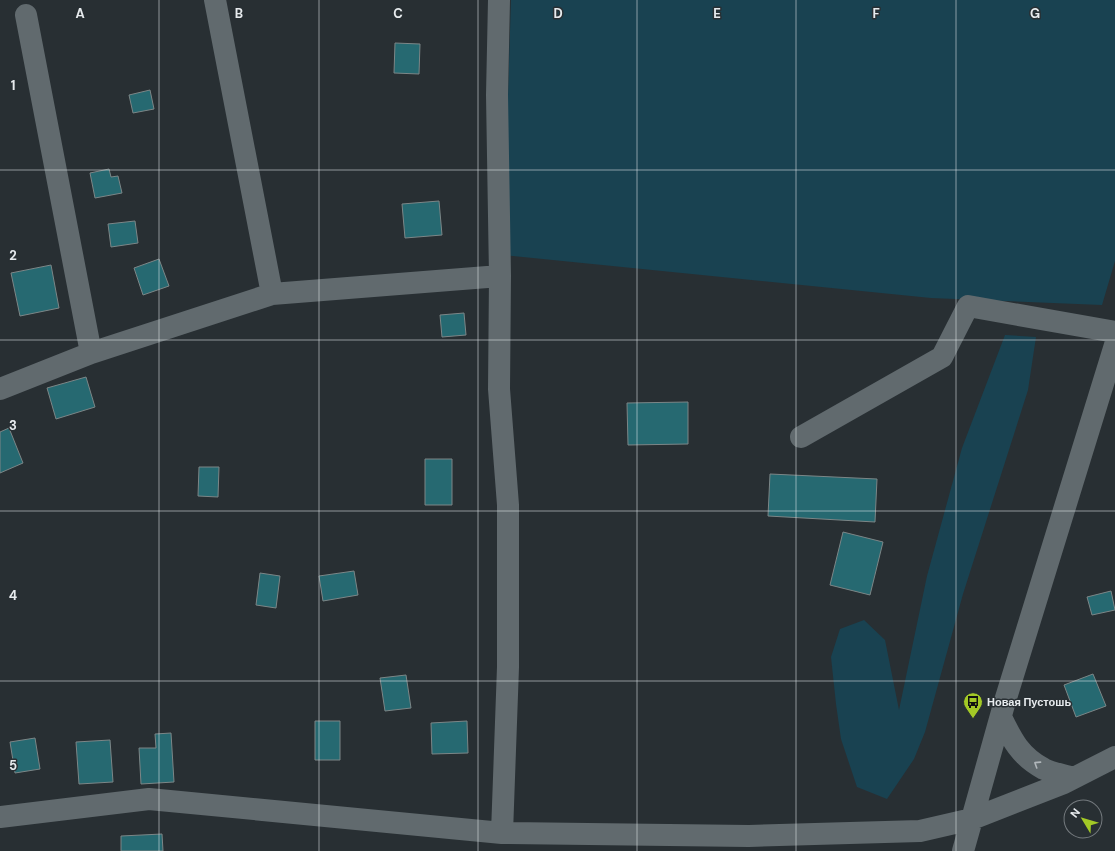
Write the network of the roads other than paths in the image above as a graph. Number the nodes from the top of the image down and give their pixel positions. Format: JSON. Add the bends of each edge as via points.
{"nodes":[{"id":1,"x":215,"y":0,"type":"edge"},
{"id":2,"x":499,"y":0,"type":"edge"},
{"id":3,"x":26,"y":15,"type":"dead end"},
{"id":4,"x":500,"y":276,"type":"junction"},
{"id":5,"x":272,"y":294,"type":"junction"},
{"id":6,"x":1115,"y":332,"type":"edge"},
{"id":7,"x":1115,"y":345,"type":"edge"},
{"id":8,"x":91,"y":353,"type":"junction"},
{"id":9,"x":0,"y":389,"type":"edge"},
{"id":10,"x":801,"y":437,"type":"dead end"},
{"id":11,"x":1001,"y":717,"type":"junction"},
{"id":12,"x":1115,"y":757,"type":"edge"},
{"id":13,"x":1073,"y":778,"type":"junction"},
{"id":14,"x":0,"y":817,"type":"edge"},
{"id":15,"x":972,"y":819,"type":"junction"},
{"id":16,"x":502,"y":833,"type":"junction"},
{"id":17,"x":963,"y":851,"type":"edge"}],
"edges":[{"from":1,"to":5,"type":"street"},
{"from":2,"to":4,"type":"street"},
{"from":3,"to":8,"type":"street"},
{"from":4,"to":5,"type":"street"},
{"from":4,"to":16,"type":"street","via":[[499,389],[508,505],[508,667]]},
{"from":5,"to":8,"type":"street"},
{"from":6,"to":10,"type":"street","via":[[968,306],[942,357]]},
{"from":7,"to":11,"type":"street"},
{"from":8,"to":9,"type":"street"},
{"from":13,"to":11,"type":"street","one_way":true,"via":[[1044,769],[1028,758],[1016,747]]},
{"from":11,"to":15,"type":"street"},
{"from":12,"to":13,"type":"street"},
{"from":13,"to":15,"type":"street"},
{"from":14,"to":16,"type":"street","via":[[149,799]]},
{"from":15,"to":16,"type":"street","via":[[920,831],[749,836]]},
{"from":15,"to":17,"type":"street"}]}
